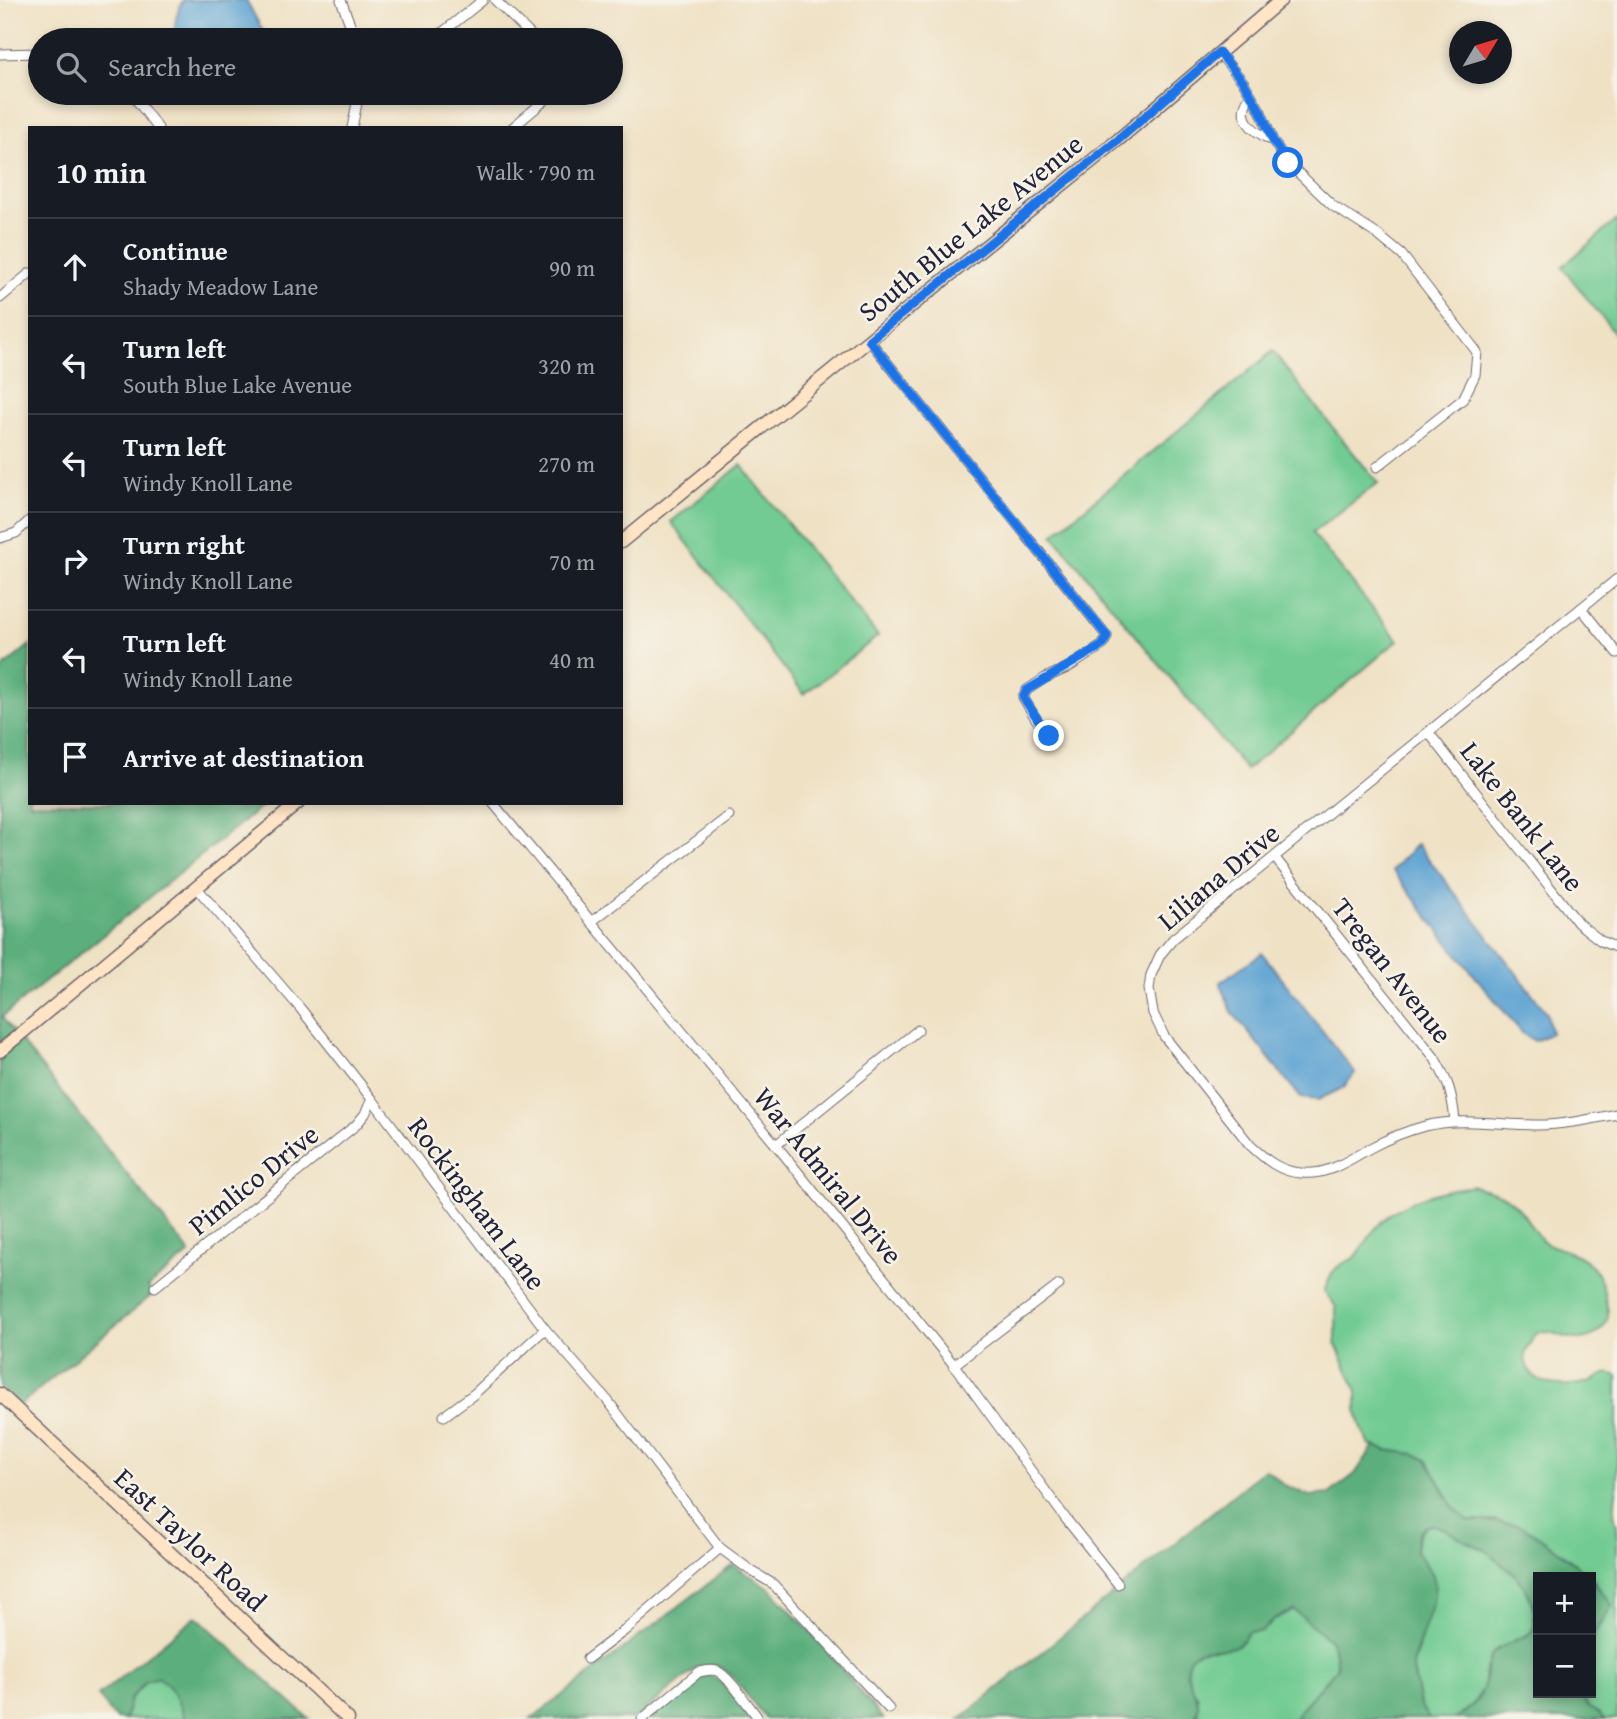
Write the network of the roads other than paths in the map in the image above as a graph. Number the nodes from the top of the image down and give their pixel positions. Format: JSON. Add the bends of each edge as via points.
{"nodes":[{"id":1,"x":341,"y":0,"type":"edge"},
{"id":2,"x":483,"y":0,"type":"edge"},
{"id":3,"x":495,"y":0,"type":"edge"},
{"id":4,"x":1281,"y":0,"type":"edge"},
{"id":5,"x":351,"y":28,"type":"edge"},
{"id":6,"x":448,"y":28,"type":"edge"},
{"id":7,"x":524,"y":28,"type":"edge"},
{"id":8,"x":1219,"y":52,"type":"junction"},
{"id":9,"x":28,"y":53,"type":"edge"},
{"id":10,"x":0,"y":54,"type":"edge"},
{"id":11,"x":1251,"y":95,"type":"junction"},
{"id":12,"x":140,"y":105,"type":"edge"},
{"id":13,"x":357,"y":105,"type":"edge"},
{"id":14,"x":539,"y":105,"type":"edge"},
{"id":15,"x":156,"y":126,"type":"edge"},
{"id":16,"x":352,"y":126,"type":"edge"},
{"id":17,"x":514,"y":126,"type":"edge"},
{"id":18,"x":1273,"y":141,"type":"junction"},
{"id":19,"x":28,"y":275,"type":"edge"},
{"id":20,"x":0,"y":298,"type":"edge"},
{"id":21,"x":869,"y":340,"type":"junction"},
{"id":22,"x":1377,"y":467,"type":"dead end"},
{"id":23,"x":28,"y":522,"type":"edge"},
{"id":24,"x":0,"y":538,"type":"edge"},
{"id":25,"x":623,"y":540,"type":"edge"},
{"id":26,"x":1617,"y":579,"type":"edge"},
{"id":27,"x":1581,"y":608,"type":"junction"},
{"id":28,"x":1617,"y":653,"type":"edge"},
{"id":29,"x":1429,"y":733,"type":"junction"},
{"id":30,"x":1052,"y":740,"type":"dead end"},
{"id":31,"x":296,"y":805,"type":"edge"},
{"id":32,"x":495,"y":805,"type":"edge"},
{"id":33,"x":729,"y":816,"type":"dead end"},
{"id":34,"x":1275,"y":858,"type":"junction"},
{"id":35,"x":197,"y":888,"type":"junction"},
{"id":36,"x":592,"y":922,"type":"junction"},
{"id":37,"x":1617,"y":948,"type":"edge"},
{"id":38,"x":918,"y":1030,"type":"dead end"},
{"id":39,"x":0,"y":1051,"type":"edge"},
{"id":40,"x":372,"y":1099,"type":"junction"},
{"id":41,"x":1617,"y":1114,"type":"edge"},
{"id":42,"x":1455,"y":1121,"type":"junction"},
{"id":43,"x":776,"y":1145,"type":"junction"},
{"id":44,"x":1059,"y":1285,"type":"dead end"},
{"id":45,"x":155,"y":1287,"type":"dead end"},
{"id":46,"x":545,"y":1329,"type":"junction"},
{"id":47,"x":954,"y":1365,"type":"junction"},
{"id":48,"x":0,"y":1394,"type":"edge"},
{"id":49,"x":444,"y":1416,"type":"dead end"},
{"id":50,"x":720,"y":1548,"type":"junction"},
{"id":51,"x":1118,"y":1584,"type":"dead end"},
{"id":52,"x":587,"y":1659,"type":"dead end"},
{"id":53,"x":889,"y":1709,"type":"dead end"},
{"id":54,"x":348,"y":1719,"type":"edge"},
{"id":55,"x":642,"y":1719,"type":"edge"},
{"id":56,"x":759,"y":1719,"type":"edge"}],
"edges":[{"from":1,"to":5,"type":"street"},
{"from":2,"to":6,"type":"street"},
{"from":3,"to":7,"type":"street"},
{"from":4,"to":8,"type":"main road","name":"South Blue Lake Avenue"},
{"from":8,"to":11,"type":"street"},
{"from":8,"to":21,"type":"main road","name":"South Blue Lake Avenue","via":[[1118,140]]},
{"from":9,"to":10,"type":"street"},
{"from":11,"to":18,"type":"street"},
{"from":11,"to":18,"type":"street","via":[[1244,107],[1245,119]]},
{"from":12,"to":15,"type":"street"},
{"from":13,"to":16,"type":"street"},
{"from":14,"to":17,"type":"street"},
{"from":18,"to":22,"type":"street","via":[[1288,163],[1333,206],[1402,255],[1478,352],[1475,375],[1463,399]]},
{"from":19,"to":20,"type":"street"},
{"from":21,"to":25,"type":"main road","name":"South Blue Lake Avenue"},
{"from":21,"to":30,"type":"street","via":[[1107,636],[1103,645],[1045,678],[1023,697]]},
{"from":23,"to":24,"type":"street","via":[[16,533]]},
{"from":26,"to":27,"type":"street","name":"Liliana Drive"},
{"from":27,"to":28,"type":"street"},
{"from":27,"to":29,"type":"street","name":"Liliana Drive"},
{"from":29,"to":34,"type":"street","name":"Liliana Drive"},
{"from":29,"to":37,"type":"street","name":"Lake Bank Lane","via":[[1578,923]]},
{"from":31,"to":35,"type":"main road"},
{"from":32,"to":36,"type":"street","name":"War Admiral Drive"},
{"from":33,"to":36,"type":"street"},
{"from":34,"to":42,"type":"street","name":"Tregan Avenue","via":[[1434,1056],[1448,1083]]},
{"from":34,"to":42,"type":"street","name":"Liliana Drive","via":[[1173,939],[1160,955],[1149,989],[1164,1036],[1250,1146],[1280,1168],[1302,1174],[1329,1170],[1396,1136]]},
{"from":35,"to":39,"type":"main road"},
{"from":35,"to":40,"type":"street","name":"Rockingham Lane"},
{"from":36,"to":43,"type":"street","name":"War Admiral Drive"},
{"from":38,"to":43,"type":"street"},
{"from":40,"to":45,"type":"street","name":"Pimlico Drive","via":[[356,1125]]},
{"from":40,"to":46,"type":"street","name":"Rockingham Lane"},
{"from":41,"to":42,"type":"street","name":"Liliana Drive","via":[[1541,1125]]},
{"from":43,"to":47,"type":"street","name":"War Admiral Drive"},
{"from":44,"to":47,"type":"street"},
{"from":46,"to":49,"type":"street"},
{"from":46,"to":50,"type":"street","name":"Rockingham Lane","via":[[608,1401]]},
{"from":47,"to":51,"type":"street","name":"War Admiral Drive"},
{"from":48,"to":54,"type":"main road","name":"East Taylor Road"},
{"from":50,"to":52,"type":"street"},
{"from":50,"to":53,"type":"street","name":"Rockingham Lane","via":[[774,1584]]},
{"from":55,"to":56,"type":"street","via":[[699,1672],[709,1670],[719,1671]]}]}
